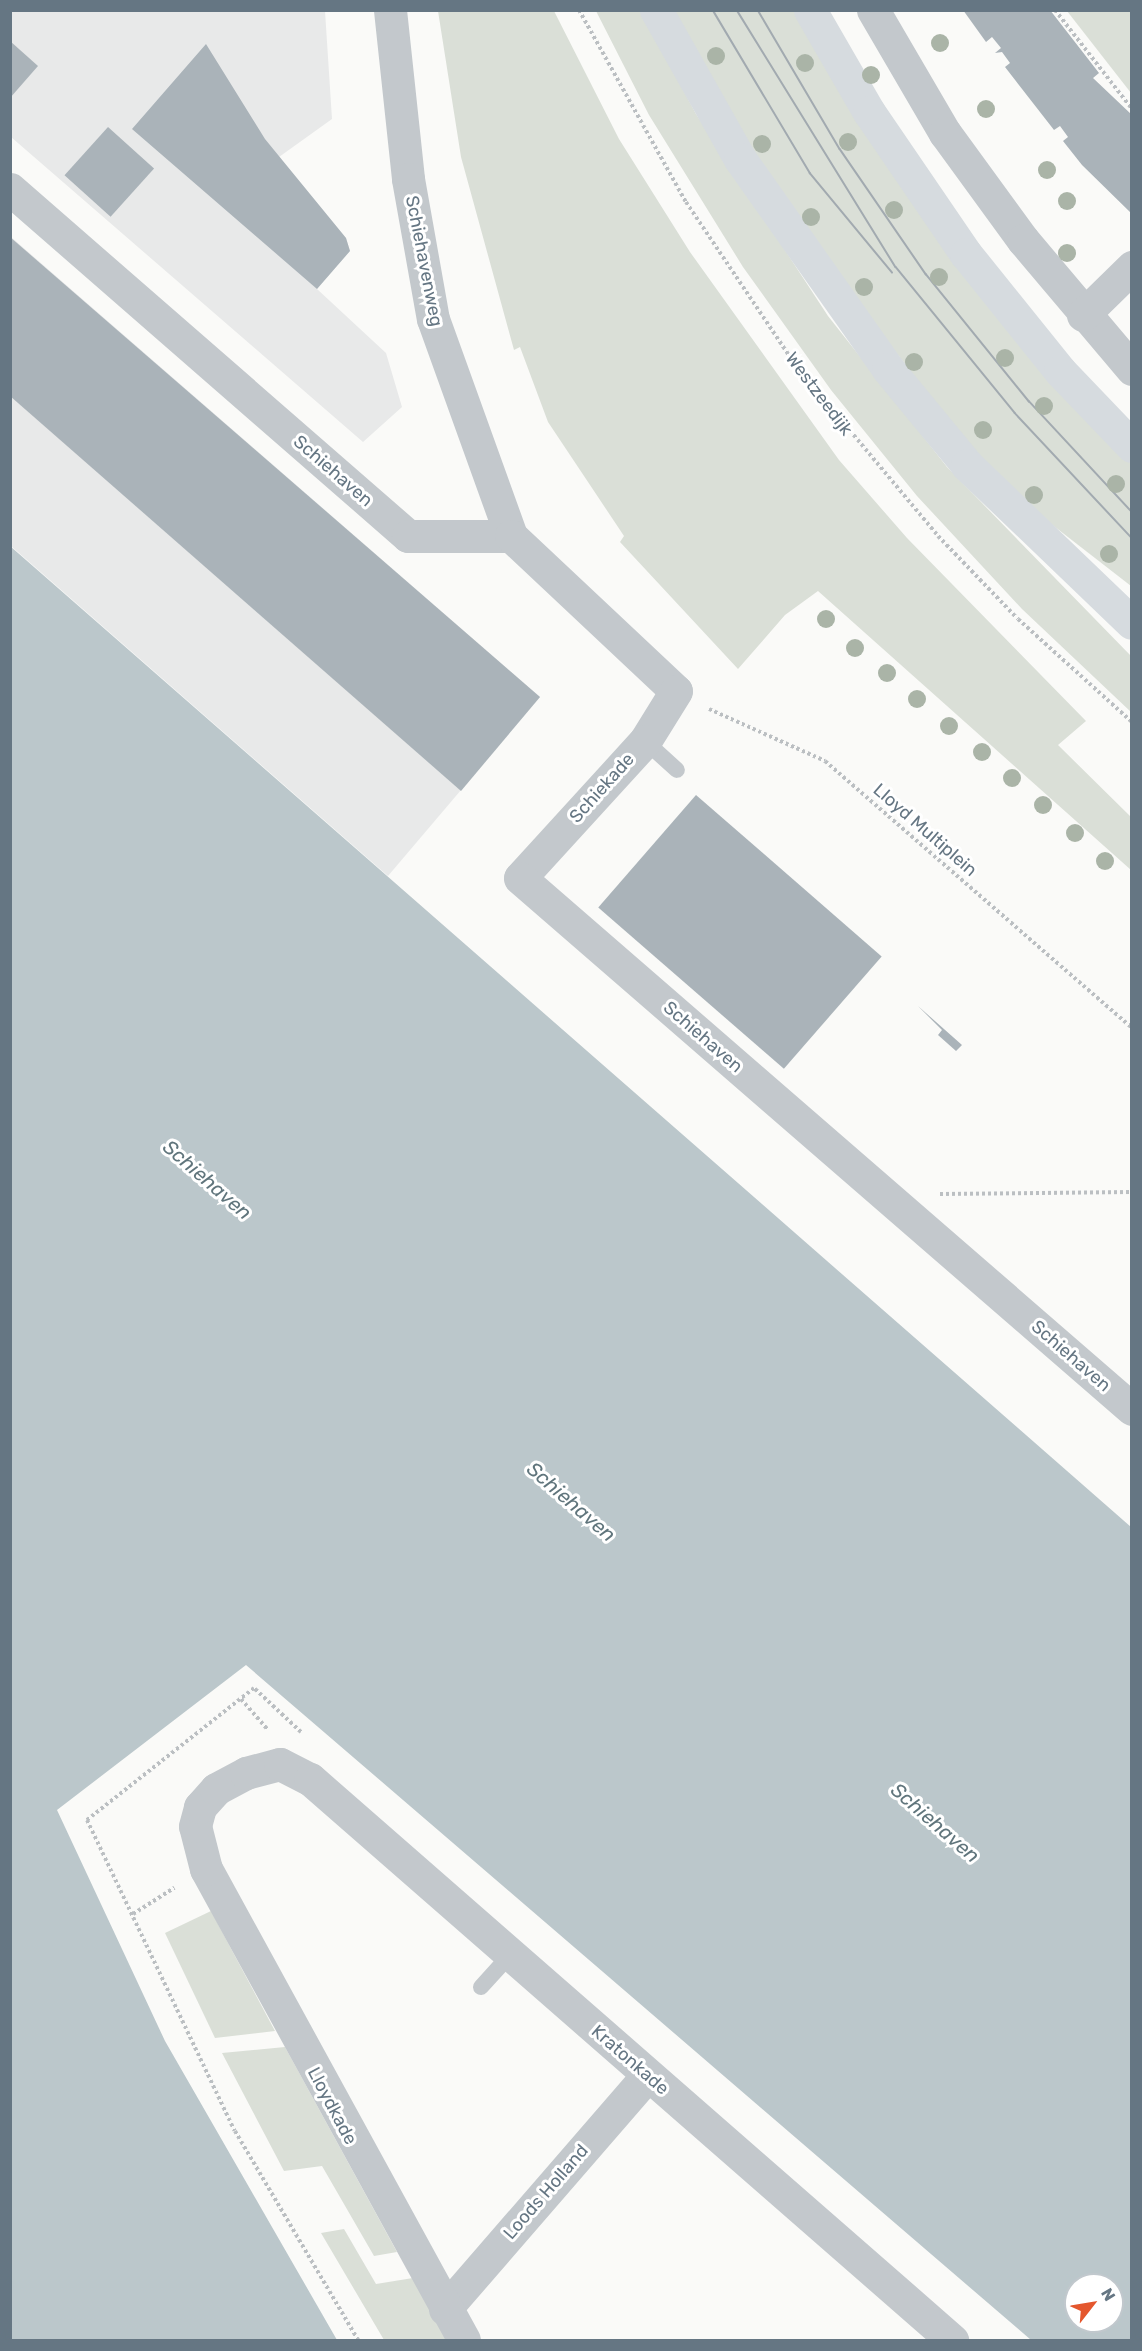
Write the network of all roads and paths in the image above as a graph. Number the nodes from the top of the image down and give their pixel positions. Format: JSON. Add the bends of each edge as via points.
{"nodes":[{"id":1,"x":390,"y":10,"type":"edge"},
{"id":2,"x":579,"y":10,"type":"edge"},
{"id":3,"x":656,"y":10,"type":"edge"},
{"id":4,"x":810,"y":10,"type":"edge"},
{"id":5,"x":873,"y":10,"type":"edge"},
{"id":6,"x":1055,"y":10,"type":"edge"},
{"id":7,"x":1131,"y":109,"type":"edge"},
{"id":8,"x":10,"y":189,"type":"edge"},
{"id":9,"x":1130,"y":272,"type":"edge"},
{"id":10,"x":1083,"y":315,"type":"junction"},
{"id":11,"x":1131,"y":369,"type":"edge"},
{"id":12,"x":1131,"y":446,"type":"edge"},
{"id":13,"x":511,"y":536,"type":"junction"},
{"id":14,"x":1131,"y":623,"type":"edge"},
{"id":15,"x":676,"y":691,"type":"junction"},
{"id":16,"x":1131,"y":722,"type":"edge"},
{"id":17,"x":645,"y":741,"type":"junction"},
{"id":18,"x":677,"y":770,"type":"dead end"},
{"id":19,"x":520,"y":878,"type":"joint"},
{"id":20,"x":1131,"y":1028,"type":"edge"},
{"id":21,"x":1131,"y":1192,"type":"edge"},
{"id":22,"x":901,"y":1209,"type":"junction"},
{"id":23,"x":1131,"y":1409,"type":"edge"},
{"id":24,"x":310,"y":1779,"type":"joint"},
{"id":25,"x":108,"y":1860,"type":"dead end"},
{"id":26,"x":206,"y":1869,"type":"junction"},
{"id":27,"x":133,"y":1914,"type":"junction"},
{"id":28,"x":510,"y":1955,"type":"junction"},
{"id":29,"x":481,"y":1986,"type":"dead end"},
{"id":30,"x":648,"y":2076,"type":"junction"},
{"id":31,"x":445,"y":2309,"type":"junction"},
{"id":32,"x":948,"y":2339,"type":"edge"},
{"id":33,"x":358,"y":2340,"type":"edge"},
{"id":34,"x":464,"y":2340,"type":"edge"}],
"edges":[{"from":1,"to":13,"type":"street","name":"Schiehavenweg","via":[[408,179],[433,319]]},
{"from":2,"to":16,"type":"path","name":"Westzeedijk","via":[[686,202],[795,366],[938,536],[1018,619]]},
{"from":3,"to":14,"type":"main road","via":[[740,159],[888,369],[967,465]]},
{"from":4,"to":12,"type":"main road","via":[[875,122],[966,254],[1060,371]]},
{"from":5,"to":10,"type":"street","via":[[945,133]]},
{"from":6,"to":7,"type":"path"},
{"from":8,"to":13,"type":"street","name":"Schiehaven","via":[[408,536]]},
{"from":9,"to":10,"type":"street"},
{"from":10,"to":11,"type":"street"},
{"from":13,"to":15,"type":"street"},
{"from":15,"to":17,"type":"street","name":"Schiekade"},
{"from":15,"to":20,"type":"path","name":"Lloyd Multiplein","via":[[825,761]]},
{"from":17,"to":18,"type":"lane"},
{"from":17,"to":19,"type":"street","name":"Schiekade"},
{"from":19,"to":22,"type":"street","name":"Schiehaven"},
{"from":21,"to":22,"type":"path","via":[[913,1195]]},
{"from":22,"to":23,"type":"street","name":"Schiehaven"},
{"from":24,"to":26,"type":"street","name":"Lloydkade","via":[[280,1764],[246,1773],[216,1789],[200,1807],[195,1826]]},
{"from":24,"to":28,"type":"street","name":"Kratonkade"},
{"from":25,"to":27,"type":"path"},
{"from":26,"to":27,"type":"path"},
{"from":26,"to":31,"type":"street","name":"Lloydkade"},
{"from":27,"to":33,"type":"path","via":[[234,2131]]},
{"from":28,"to":29,"type":"lane"},
{"from":28,"to":30,"type":"street","name":"Kratonkade"},
{"from":30,"to":31,"type":"street","name":"Loods Holland"},
{"from":30,"to":32,"type":"street","name":"Kratonkade"},
{"from":31,"to":34,"type":"street","name":"Lloydkade"}]}
